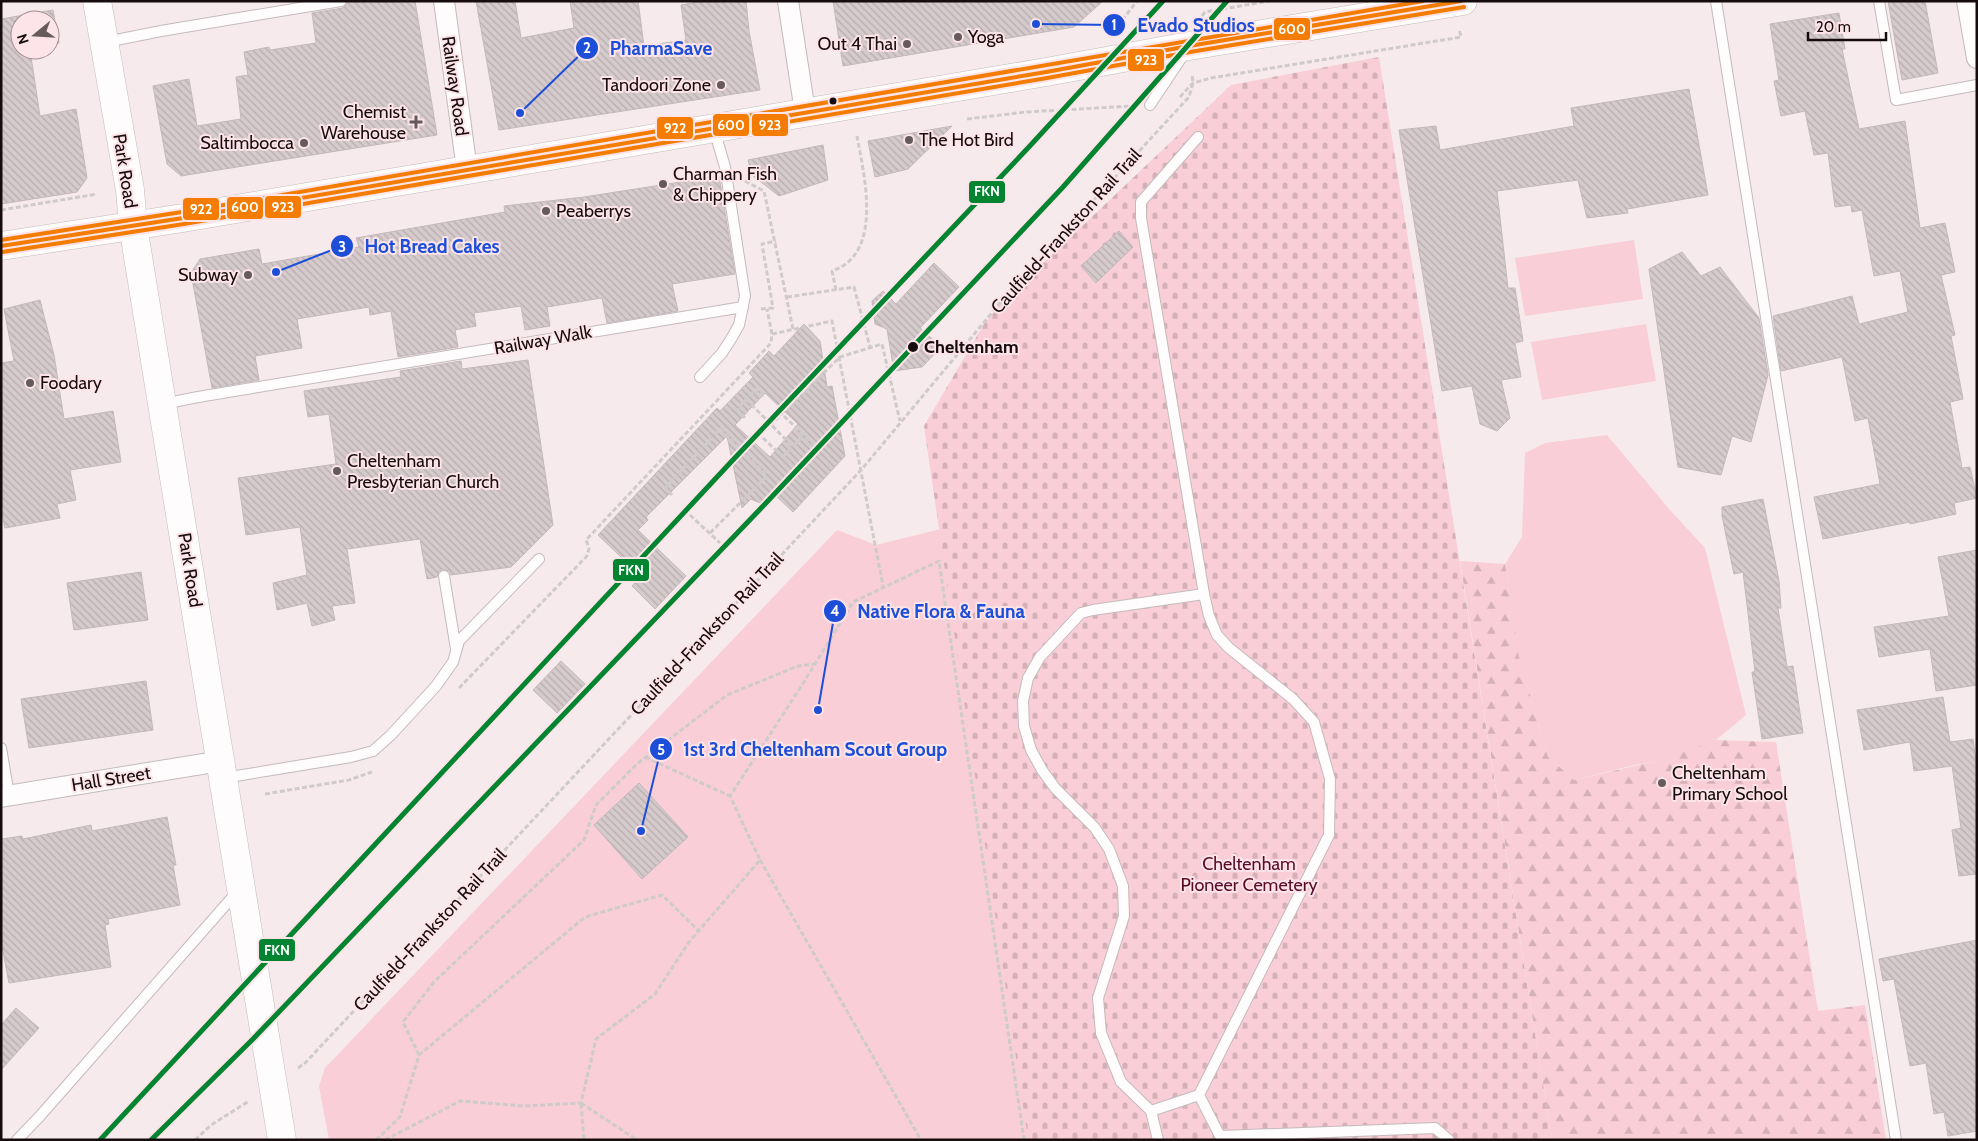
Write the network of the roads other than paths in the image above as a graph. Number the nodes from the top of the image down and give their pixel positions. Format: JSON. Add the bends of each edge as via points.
{"nodes":[{"id":1,"x":97,"y":1,"type":"edge"},
{"id":2,"x":341,"y":1,"type":"edge"},
{"id":3,"x":444,"y":1,"type":"edge"},
{"id":4,"x":788,"y":1,"type":"edge"},
{"id":5,"x":1716,"y":1,"type":"edge"},
{"id":6,"x":1879,"y":1,"type":"edge"},
{"id":7,"x":1967,"y":1,"type":"edge"},
{"id":8,"x":1458,"y":2,"type":"edge"},
{"id":9,"x":103,"y":43,"type":"junction"},
{"id":10,"x":1189,"y":46,"type":"junction"},
{"id":11,"x":1977,"y":58,"type":"edge"},
{"id":12,"x":1977,"y":86,"type":"edge"},
{"id":13,"x":1150,"y":105,"type":"road end"},
{"id":14,"x":805,"y":112,"type":"junction"},
{"id":15,"x":714,"y":128,"type":"junction"},
{"id":16,"x":1198,"y":137,"type":"dead end"},
{"id":17,"x":468,"y":170,"type":"junction"},
{"id":18,"x":133,"y":226,"type":"junction"},
{"id":19,"x":1,"y":246,"type":"edge"},
{"id":20,"x":743,"y":307,"type":"junction"},
{"id":21,"x":700,"y":376,"type":"dead end"},
{"id":22,"x":162,"y":404,"type":"junction"},
{"id":23,"x":539,"y":559,"type":"dead end"},
{"id":24,"x":444,"y":576,"type":"dead end"},
{"id":25,"x":1204,"y":594,"type":"junction"},
{"id":26,"x":456,"y":649,"type":"junction"},
{"id":27,"x":1,"y":748,"type":"edge"},
{"id":28,"x":222,"y":769,"type":"junction"},
{"id":29,"x":5,"y":796,"type":"edge"},
{"id":30,"x":240,"y":888,"type":"junction"},
{"id":31,"x":1199,"y":1095,"type":"junction"},
{"id":32,"x":1150,"y":1110,"type":"junction"},
{"id":33,"x":1216,"y":1138,"type":"edge"},
{"id":34,"x":17,"y":1140,"type":"edge"},
{"id":35,"x":282,"y":1140,"type":"edge"},
{"id":36,"x":1158,"y":1140,"type":"edge"},
{"id":37,"x":1449,"y":1140,"type":"edge"},
{"id":38,"x":1896,"y":1140,"type":"edge"}],
"edges":[{"from":1,"to":9,"type":"main road","name":"Park Road"},
{"from":2,"to":9,"type":"lane","via":[[161,30]]},
{"from":3,"to":17,"type":"street","name":"Railway Road"},
{"from":4,"to":14,"type":"street"},
{"from":5,"to":38,"type":"lane"},
{"from":6,"to":12,"type":"lane","via":[[1896,100]]},
{"from":7,"to":11,"type":"street"},
{"from":8,"to":10,"type":"main road"},
{"from":9,"to":18,"type":"main road","name":"Park Road","via":[[130,190]]},
{"from":10,"to":13,"type":"lane"},
{"from":10,"to":14,"type":"main road"},
{"from":14,"to":15,"type":"main road"},
{"from":15,"to":17,"type":"main road"},
{"from":15,"to":20,"type":"lane","via":[[727,179],[745,287]]},
{"from":16,"to":25,"type":"lane","via":[[1142,202],[1141,218]]},
{"from":17,"to":18,"type":"main road"},
{"from":18,"to":19,"type":"main road"},
{"from":18,"to":22,"type":"main road","name":"Park Road"},
{"from":20,"to":21,"type":"lane","via":[[731,339]]},
{"from":20,"to":22,"type":"lane","name":"Railway Walk"},
{"from":22,"to":28,"type":"main road","name":"Park Road"},
{"from":23,"to":26,"type":"lane","via":[[459,641]]},
{"from":24,"to":26,"type":"lane"},
{"from":25,"to":31,"type":"lane","via":[[1217,635],[1293,699],[1314,722],[1330,779],[1329,835]]},
{"from":25,"to":32,"type":"lane","via":[[1081,613],[1040,657],[1028,678],[1023,701],[1024,726],[1038,763],[1055,788],[1096,828],[1109,849],[1123,886],[1124,916],[1098,998],[1101,1034],[1121,1082]]},
{"from":26,"to":28,"type":"lane","via":[[453,662],[436,686],[372,751],[351,757]]},
{"from":27,"to":29,"type":"lane"},
{"from":28,"to":29,"type":"street","name":"Hall Street"},
{"from":28,"to":30,"type":"main road","name":"Park Road"},
{"from":30,"to":34,"type":"lane"},
{"from":30,"to":35,"type":"main road","name":"Park Road"},
{"from":31,"to":32,"type":"lane"},
{"from":31,"to":33,"type":"lane"},
{"from":32,"to":36,"type":"lane"},
{"from":33,"to":37,"type":"lane","via":[[1435,1128]]}]}
